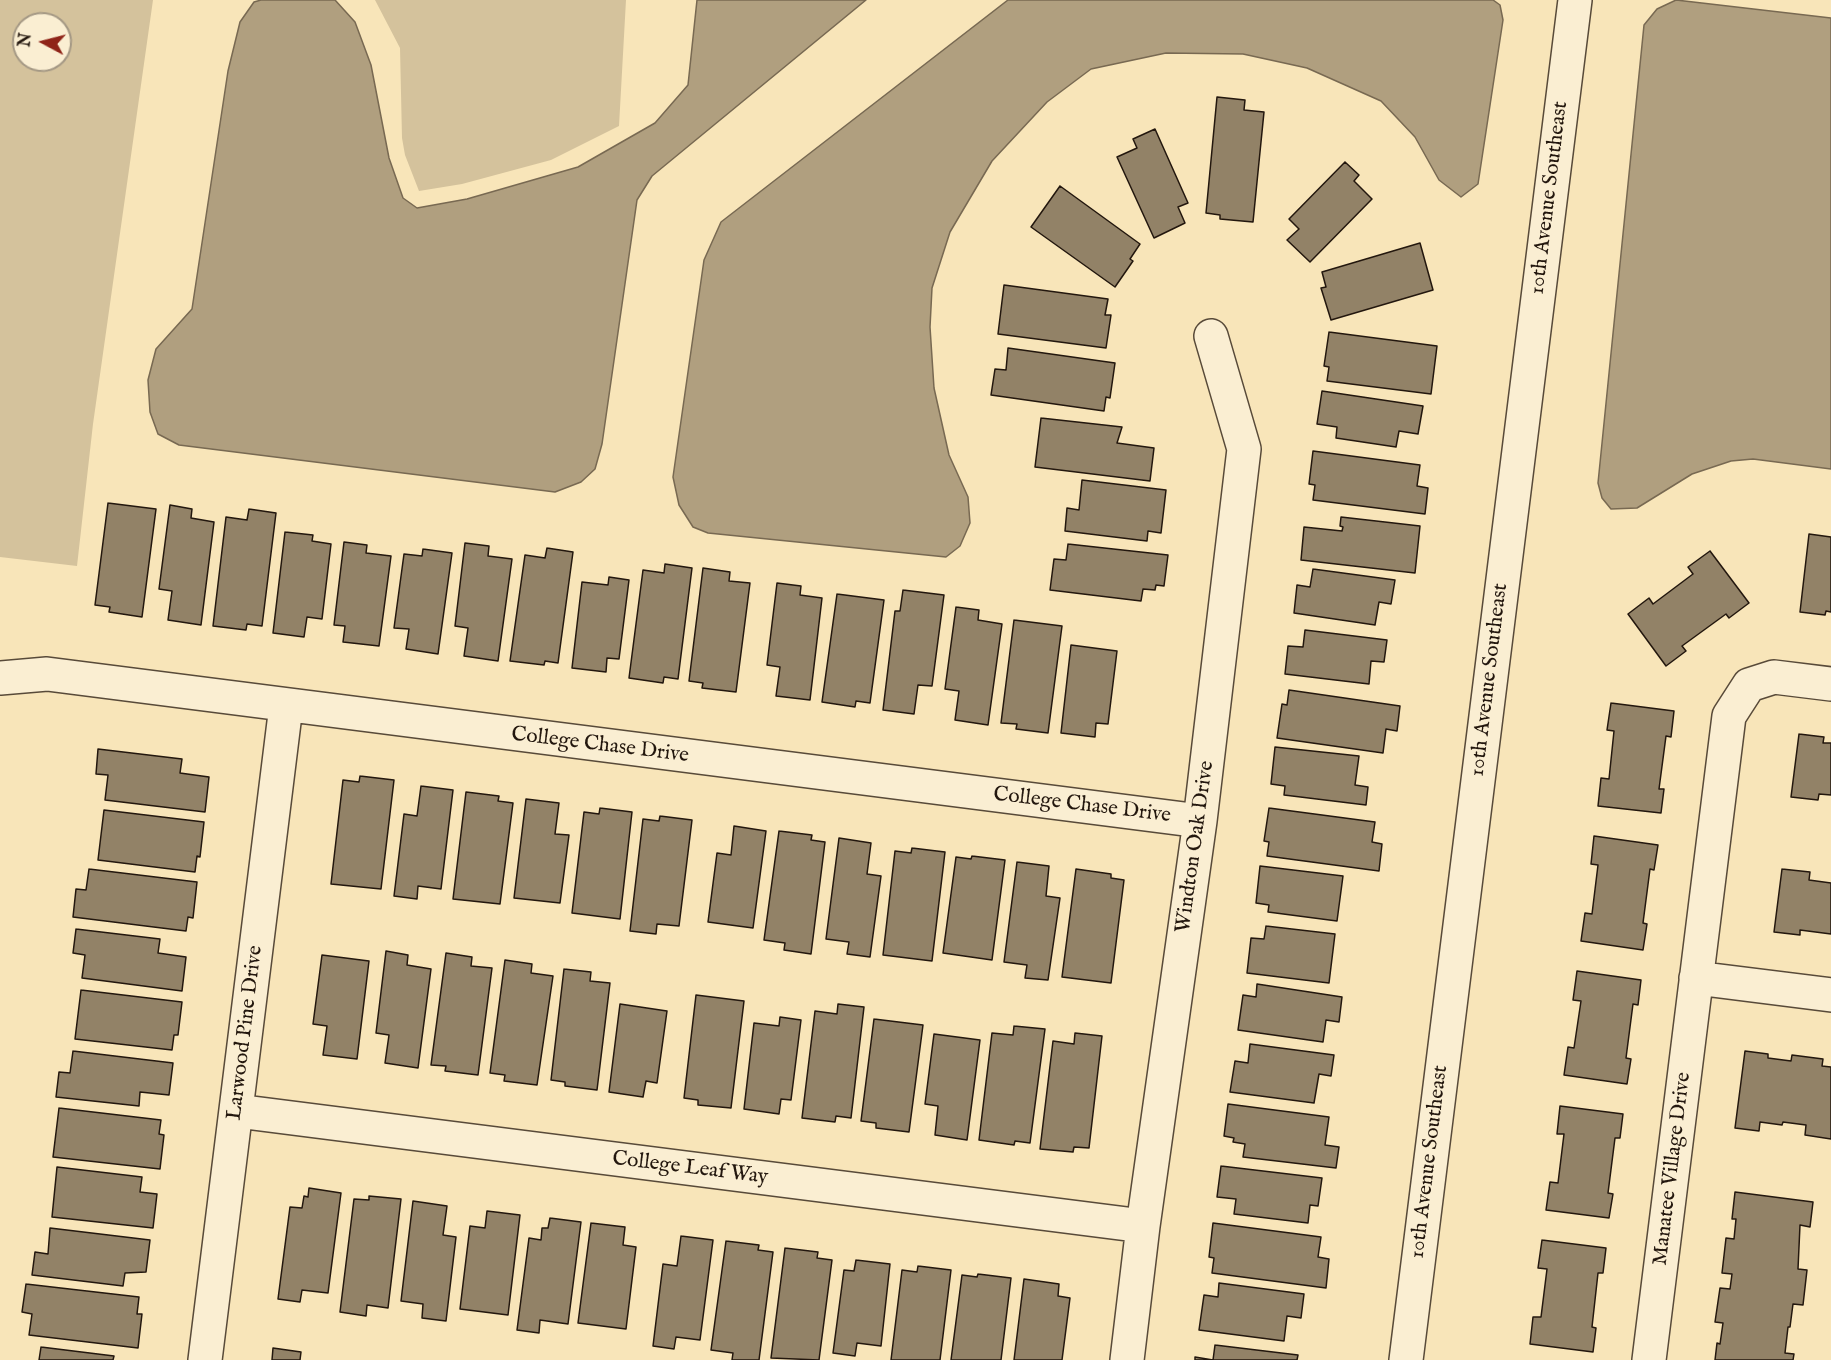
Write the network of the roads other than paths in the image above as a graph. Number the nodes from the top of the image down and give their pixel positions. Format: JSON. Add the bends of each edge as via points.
{"nodes":[{"id":1,"x":1575,"y":0,"type":"edge"},
{"id":2,"x":1211,"y":336,"type":"dead end"},
{"id":3,"x":0,"y":678,"type":"edge"},
{"id":4,"x":1831,"y":684,"type":"edge"},
{"id":5,"x":286,"y":706,"type":"junction"},
{"id":6,"x":1200,"y":821,"type":"junction"},
{"id":7,"x":1696,"y":978,"type":"junction"},
{"id":8,"x":1831,"y":995,"type":"edge"},
{"id":9,"x":237,"y":1112,"type":"junction"},
{"id":10,"x":1143,"y":1226,"type":"junction"},
{"id":11,"x":205,"y":1360,"type":"edge"},
{"id":12,"x":1127,"y":1360,"type":"edge"},
{"id":13,"x":1406,"y":1360,"type":"edge"},
{"id":14,"x":1649,"y":1360,"type":"edge"}],
"edges":[{"from":1,"to":13,"type":"street","name":"10th Avenue Southeast"},
{"from":2,"to":6,"type":"street","name":"Windton Oak Drive","via":[[1244,449]]},
{"from":3,"to":5,"type":"street","name":"College Chase Drive","via":[[47,674]]},
{"from":4,"to":7,"type":"street","name":"Manatee Village Drive","via":[[1774,678],[1749,685],[1729,716]]},
{"from":5,"to":6,"type":"street","name":"College Chase Drive"},
{"from":5,"to":9,"type":"street","name":"Larwood Pine Drive"},
{"from":6,"to":10,"type":"street","name":"Windton Oak Drive"},
{"from":7,"to":8,"type":"street"},
{"from":7,"to":14,"type":"street","name":"Manatee Village Drive"},
{"from":9,"to":10,"type":"street","name":"College Leaf Way"},
{"from":9,"to":11,"type":"street","name":"Larwood Pine Drive"},
{"from":10,"to":12,"type":"street","name":"Windton Oak Drive"}]}
